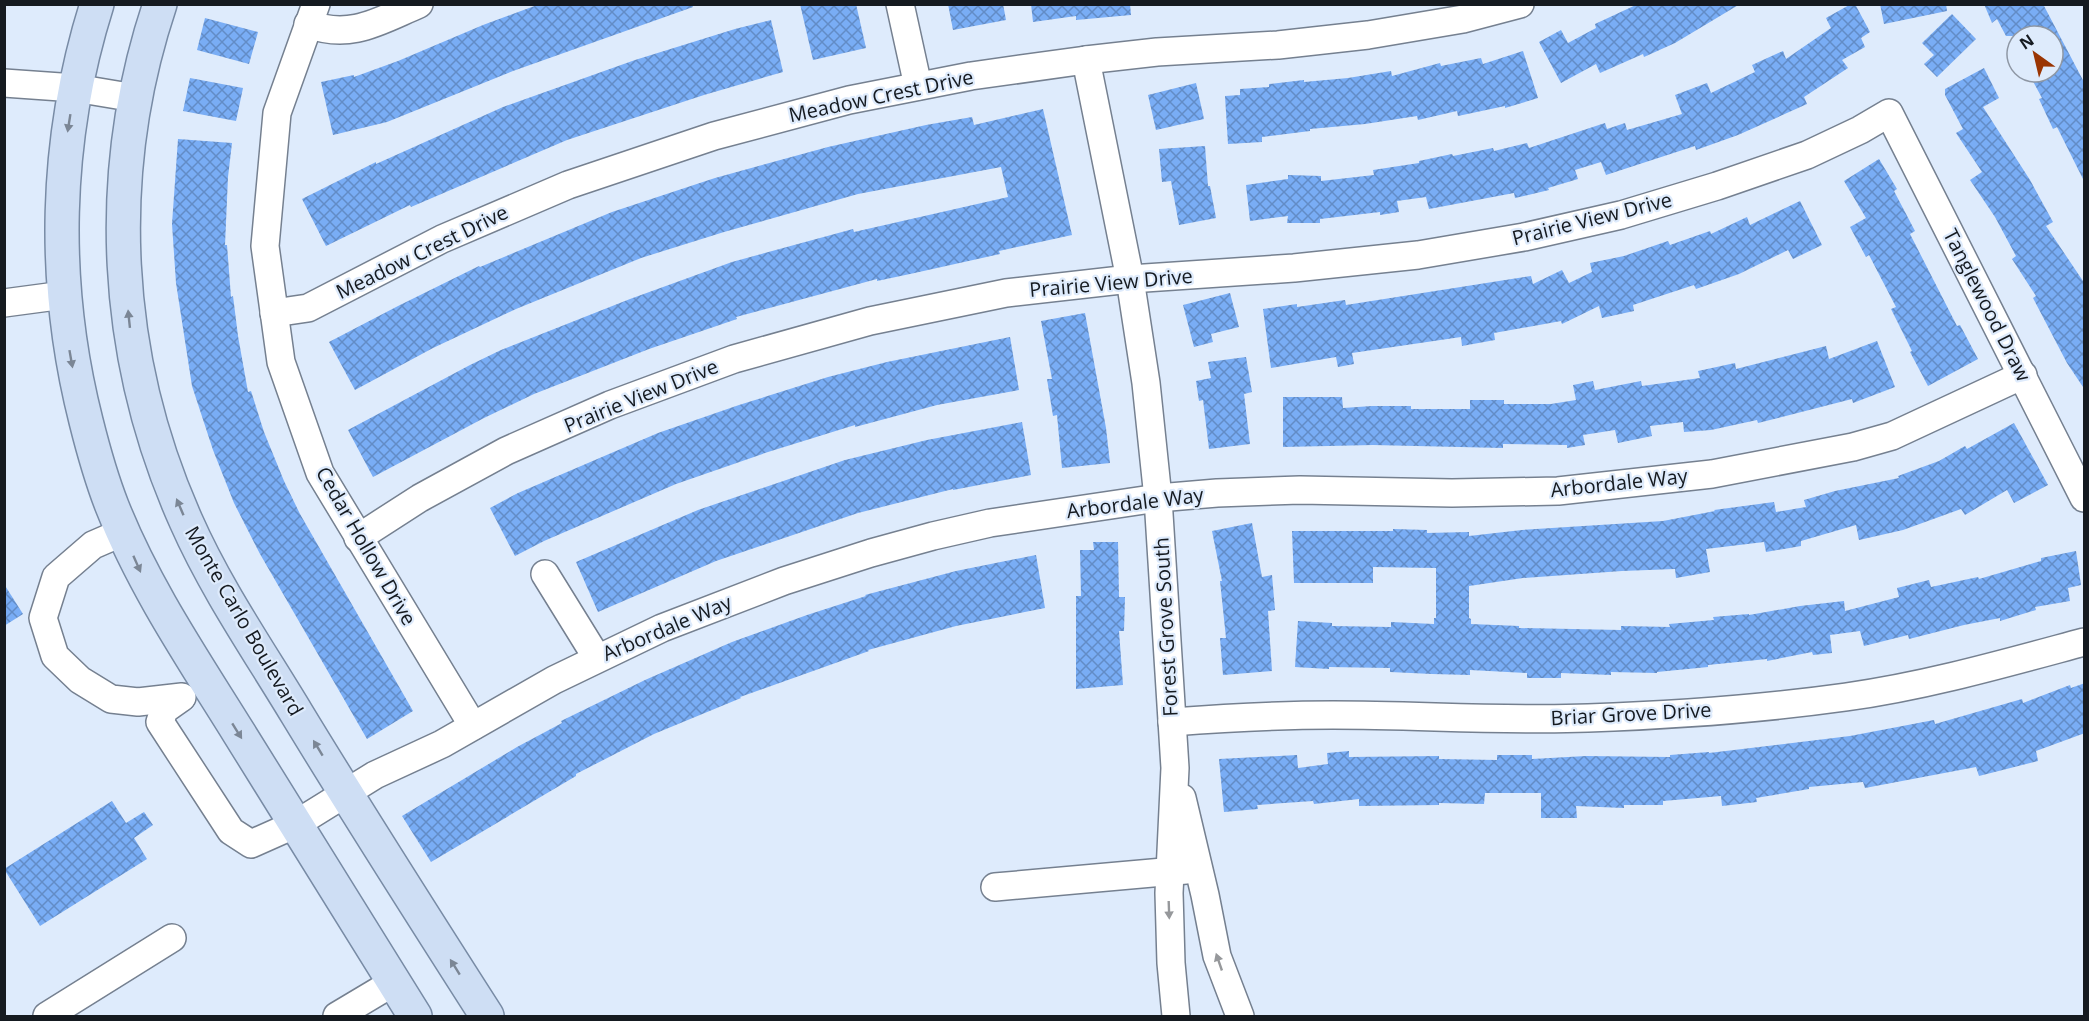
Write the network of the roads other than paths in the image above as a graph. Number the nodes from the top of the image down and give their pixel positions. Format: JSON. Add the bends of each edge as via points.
{"nodes":[{"id":1,"x":97,"y":4,"type":"edge"},
{"id":2,"x":160,"y":4,"type":"edge"},
{"id":3,"x":419,"y":4,"type":"edge"},
{"id":4,"x":900,"y":4,"type":"edge"},
{"id":5,"x":1520,"y":4,"type":"edge"},
{"id":6,"x":312,"y":14,"type":"edge"},
{"id":7,"x":1086,"y":60,"type":"junction"},
{"id":8,"x":4,"y":83,"type":"edge"},
{"id":9,"x":918,"y":86,"type":"junction"},
{"id":10,"x":75,"y":88,"type":"junction"},
{"id":11,"x":135,"y":98,"type":"junction"},
{"id":12,"x":1889,"y":112,"type":"joint"},
{"id":13,"x":1130,"y":279,"type":"junction"},
{"id":14,"x":64,"y":296,"type":"junction"},
{"id":15,"x":4,"y":303,"type":"edge"},
{"id":16,"x":274,"y":313,"type":"junction"},
{"id":17,"x":2023,"y":375,"type":"junction"},
{"id":18,"x":1158,"y":498,"type":"junction"},
{"id":19,"x":2085,"y":498,"type":"edge"},
{"id":20,"x":123,"y":532,"type":"junction"},
{"id":21,"x":358,"y":538,"type":"junction"},
{"id":22,"x":544,"y":574,"type":"dead end"},
{"id":23,"x":2085,"y":642,"type":"edge"},
{"id":24,"x":597,"y":658,"type":"junction"},
{"id":25,"x":194,"y":691,"type":"junction"},
{"id":26,"x":1172,"y":722,"type":"junction"},
{"id":27,"x":473,"y":726,"type":"junction"},
{"id":28,"x":1175,"y":768,"type":"junction"},
{"id":29,"x":345,"y":793,"type":"junction"},
{"id":30,"x":296,"y":824,"type":"junction"},
{"id":31,"x":1199,"y":868,"type":"junction"},
{"id":32,"x":1170,"y":872,"type":"junction"},
{"id":33,"x":995,"y":886,"type":"dead end"},
{"id":34,"x":172,"y":938,"type":"dead end"},
{"id":35,"x":394,"y":982,"type":"junction"},
{"id":36,"x":47,"y":1017,"type":"edge"},
{"id":37,"x":337,"y":1017,"type":"edge"},
{"id":38,"x":415,"y":1017,"type":"edge"},
{"id":39,"x":486,"y":1017,"type":"edge"},
{"id":40,"x":1176,"y":1017,"type":"edge"},
{"id":41,"x":1240,"y":1017,"type":"edge"}],
"edges":[{"from":1,"to":10,"type":"main road"},
{"from":2,"to":11,"type":"main road","name":"Monte Carlo Boulevard"},
{"from":3,"to":6,"type":"street","via":[[356,29],[332,31]]},
{"from":4,"to":9,"type":"street"},
{"from":5,"to":7,"type":"street","name":"Meadow Crest Drive","via":[[1463,20],[1368,35]]},
{"from":6,"to":16,"type":"street","name":"Cedar Hollow Drive","via":[[277,113],[265,246]]},
{"from":7,"to":9,"type":"street","name":"Meadow Crest Drive"},
{"from":7,"to":13,"type":"street","name":"Forest Grove South"},
{"from":8,"to":10,"type":"street"},
{"from":9,"to":16,"type":"street","name":"Meadow Crest Drive","via":[[765,121],[579,182],[442,239],[308,308]]},
{"from":10,"to":11,"type":"street"},
{"from":10,"to":14,"type":"main road","one_way":true,"via":[[61,201]]},
{"from":29,"to":11,"type":"main road","name":"Monte Carlo Boulevard","one_way":true,"via":[[214,577],[187,524],[154,438],[136,368],[124,272],[125,170]]},
{"from":12,"to":13,"type":"street","name":"Prairie View Drive","via":[[1807,155],[1717,186],[1621,215],[1524,237],[1418,255]]},
{"from":12,"to":17,"type":"street","name":"Tanglewood Draw"},
{"from":13,"to":18,"type":"street","name":"Forest Grove South"},
{"from":13,"to":21,"type":"street","name":"Prairie View Drive","via":[[1006,293],[870,321],[734,359],[610,405],[506,451],[420,498]]},
{"from":14,"to":15,"type":"street"},
{"from":14,"to":20,"type":"main road","one_way":true,"via":[[81,404],[98,467]]},
{"from":16,"to":21,"type":"street","name":"Cedar Hollow Drive","via":[[281,362],[320,473]]},
{"from":17,"to":18,"type":"street","name":"Arbordale Way","via":[[1892,436],[1712,474],[1558,491],[1300,490]]},
{"from":17,"to":19,"type":"street","name":"Tanglewood Draw"},
{"from":18,"to":24,"type":"street","name":"Arbordale Way","via":[[990,523],[871,553],[759,589]]},
{"from":18,"to":26,"type":"street","name":"Forest Grove South"},
{"from":20,"to":25,"type":"main road","one_way":true,"via":[[160,607]]},
{"from":20,"to":25,"type":"street","via":[[93,545],[56,578],[42,618],[55,656],[80,680],[111,699],[138,702]]},
{"from":21,"to":27,"type":"street","name":"Cedar Hollow Drive"},
{"from":22,"to":24,"type":"street"},
{"from":23,"to":26,"type":"street","name":"Briar Grove Drive","via":[[1859,695],[1740,709],[1588,718],[1333,715]]},
{"from":24,"to":27,"type":"street","name":"Arbordale Way"},
{"from":25,"to":30,"type":"main road","one_way":true},
{"from":25,"to":30,"type":"street","name":"Arbordale Way","via":[[164,710],[160,722],[231,831],[251,844]]},
{"from":26,"to":28,"type":"street","name":"Forest Grove South"},
{"from":27,"to":29,"type":"street","name":"Arbordale Way"},
{"from":28,"to":31,"type":"street","name":"Forest Grove South"},
{"from":28,"to":32,"type":"street","name":"Forest Grove South"},
{"from":29,"to":30,"type":"street","name":"Arbordale Way"},
{"from":39,"to":29,"type":"main road","name":"Monte Carlo Boulevard","one_way":true},
{"from":30,"to":35,"type":"main road"},
{"from":31,"to":32,"type":"street"},
{"from":41,"to":31,"type":"street","name":"Forest Grove South","one_way":true,"via":[[1217,956]]},
{"from":32,"to":33,"type":"street"},
{"from":32,"to":40,"type":"street","name":"Forest Grove South","one_way":true},
{"from":34,"to":36,"type":"street"},
{"from":35,"to":37,"type":"street"},
{"from":35,"to":38,"type":"main road"}]}
